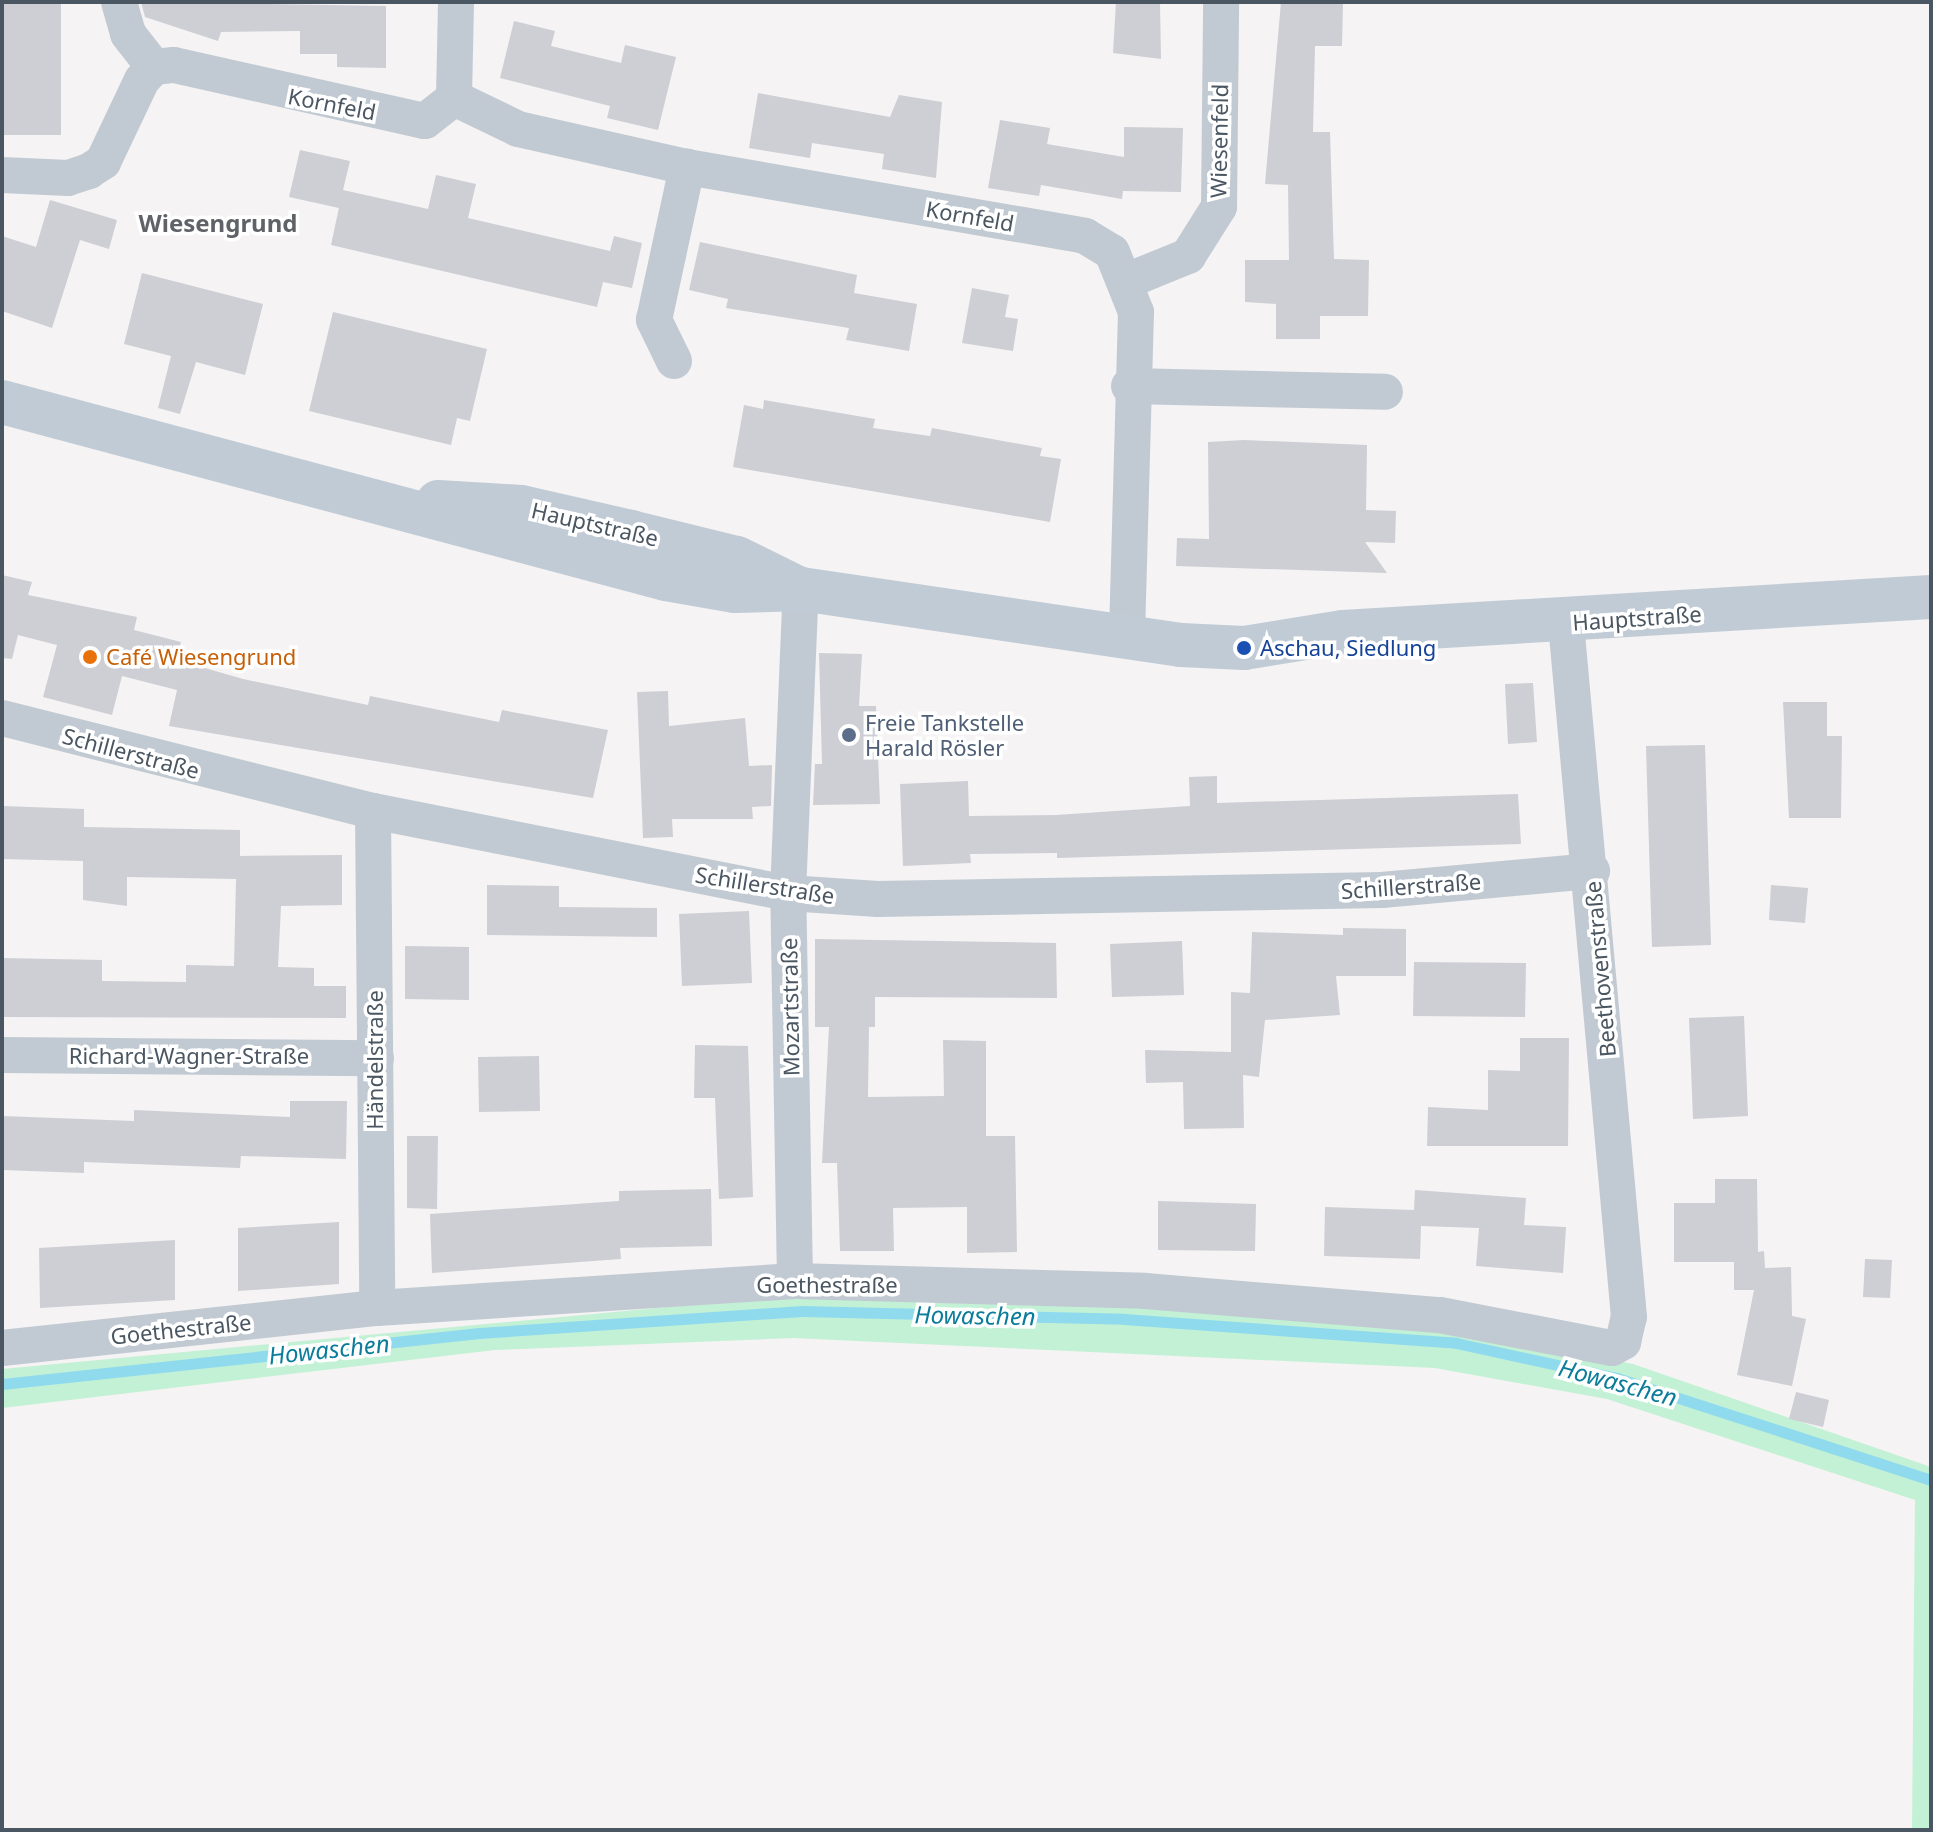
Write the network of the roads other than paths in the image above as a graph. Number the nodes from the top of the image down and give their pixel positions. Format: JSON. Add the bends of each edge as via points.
{"nodes":[{"id":1,"x":119,"y":2,"type":"edge"},
{"id":2,"x":456,"y":2,"type":"edge"},
{"id":3,"x":1221,"y":2,"type":"edge"},
{"id":4,"x":154,"y":67,"type":"junction"},
{"id":5,"x":454,"y":98,"type":"junction"},
{"id":6,"x":687,"y":167,"type":"junction"},
{"id":7,"x":2,"y":175,"type":"edge"},
{"id":8,"x":1129,"y":280,"type":"junction"},
{"id":9,"x":674,"y":361,"type":"dead end"},
{"id":10,"x":1129,"y":386,"type":"junction"},
{"id":11,"x":1385,"y":392,"type":"dead end"},
{"id":12,"x":2,"y":402,"type":"edge"},
{"id":13,"x":801,"y":589,"type":"junction"},
{"id":14,"x":1931,"y":597,"type":"edge"},
{"id":15,"x":1566,"y":623,"type":"junction"},
{"id":16,"x":1127,"y":634,"type":"junction"},
{"id":17,"x":2,"y":718,"type":"edge"},
{"id":18,"x":373,"y":811,"type":"junction"},
{"id":19,"x":1592,"y":871,"type":"junction"},
{"id":20,"x":788,"y":893,"type":"junction"},
{"id":21,"x":2,"y":1055,"type":"edge"},
{"id":22,"x":376,"y":1058,"type":"junction"},
{"id":23,"x":795,"y":1281,"type":"junction"},
{"id":24,"x":377,"y":1308,"type":"junction"},
{"id":25,"x":1629,"y":1317,"type":"joint"},
{"id":26,"x":2,"y":1348,"type":"edge"}],
"edges":[{"from":1,"to":4,"type":"street","via":[[128,34]]},
{"from":2,"to":5,"type":"street"},
{"from":3,"to":8,"type":"street","name":"Wiesenfeld","via":[[1219,207],[1188,256]]},
{"from":4,"to":5,"type":"street","name":"Kornfeld","via":[[174,65],[307,101],[425,121]]},
{"from":4,"to":7,"type":"street","via":[[103,162],[68,178]]},
{"from":5,"to":6,"type":"street","name":"Kornfeld","via":[[518,129]]},
{"from":6,"to":8,"type":"street","name":"Kornfeld","via":[[1085,236],[1112,252]]},
{"from":6,"to":9,"type":"street","via":[[654,320]]},
{"from":8,"to":10,"type":"street","name":"Kornfeld","via":[[1136,312]]},
{"from":10,"to":11,"type":"street"},
{"from":10,"to":16,"type":"street","name":"Kornfeld"},
{"from":12,"to":13,"type":"main road","name":"Hauptstraße","via":[[379,498],[449,526],[666,579],[735,591]]},
{"from":13,"to":16,"type":"main road","name":"Hauptstraße","via":[[942,615]]},
{"from":13,"to":20,"type":"street","name":"Mozartstraße"},
{"from":14,"to":15,"type":"main road","name":"Hauptstraße"},
{"from":15,"to":16,"type":"main road","name":"Hauptstraße","via":[[1343,632],[1211,617]]},
{"from":15,"to":19,"type":"street","name":"Beethovenstraße"},
{"from":17,"to":18,"type":"street","name":"Schillerstraße"},
{"from":18,"to":20,"type":"street","name":"Schillerstraße"},
{"from":18,"to":22,"type":"street","name":"Händelstraße"},
{"from":19,"to":20,"type":"street","name":"Schillerstraße","via":[[1368,891],[878,899]]},
{"from":19,"to":25,"type":"street","name":"Beethovenstraße"},
{"from":20,"to":23,"type":"street","name":"Mozartstraße"},
{"from":21,"to":22,"type":"street","name":"Richard-Wagner-Straße"},
{"from":22,"to":24,"type":"street","name":"Händelstraße"},
{"from":23,"to":24,"type":"street","name":"Goethestraße"},
{"from":23,"to":25,"type":"street","name":"Goethestraße","via":[[1145,1291],[1409,1312],[1612,1348],[1623,1342]]},
{"from":24,"to":26,"type":"street","name":"Goethestraße"}]}
